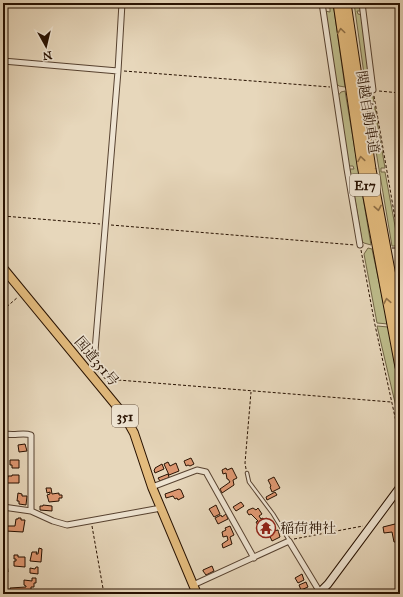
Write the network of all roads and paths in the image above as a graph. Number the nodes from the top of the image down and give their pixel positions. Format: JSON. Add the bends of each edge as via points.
{"nodes":[{"id":1,"x":122,"y":3,"type":"edge"},
{"id":2,"x":322,"y":3,"type":"edge"},
{"id":3,"x":338,"y":3,"type":"edge"},
{"id":4,"x":346,"y":3,"type":"edge"},
{"id":5,"x":362,"y":3,"type":"edge"},
{"id":6,"x":3,"y":61,"type":"edge"},
{"id":7,"x":118,"y":71,"type":"junction"},
{"id":8,"x":334,"y":88,"type":"junction"},
{"id":9,"x":373,"y":90,"type":"junction"},
{"id":10,"x":400,"y":92,"type":"edge"},
{"id":11,"x":3,"y":216,"type":"edge"},
{"id":12,"x":106,"y":224,"type":"junction"},
{"id":13,"x":360,"y":245,"type":"junction"},
{"id":14,"x":400,"y":247,"type":"edge"},
{"id":15,"x":392,"y":248,"type":"dead end"},
{"id":16,"x":3,"y":268,"type":"edge"},
{"id":17,"x":24,"y":293,"type":"junction"},
{"id":18,"x":3,"y":310,"type":"edge"},
{"id":19,"x":400,"y":324,"type":"edge"},
{"id":20,"x":400,"y":367,"type":"edge"},
{"id":21,"x":92,"y":370,"type":"junction"},
{"id":22,"x":251,"y":391,"type":"junction"},
{"id":23,"x":392,"y":402,"type":"junction"},
{"id":24,"x":3,"y":433,"type":"edge"},
{"id":25,"x":400,"y":440,"type":"edge"},
{"id":26,"x":247,"y":473,"type":"joint"},
{"id":27,"x":152,"y":487,"type":"junction"},
{"id":28,"x":400,"y":487,"type":"edge"},
{"id":29,"x":3,"y":507,"type":"edge"},
{"id":30,"x":161,"y":508,"type":"junction"},
{"id":31,"x":31,"y":511,"type":"junction"},
{"id":32,"x":91,"y":521,"type":"junction"},
{"id":33,"x":370,"y":528,"type":"junction"},
{"id":34,"x":289,"y":541,"type":"junction"},
{"id":35,"x":254,"y":558,"type":"junction"},
{"id":36,"x":193,"y":585,"type":"junction"},
{"id":37,"x":3,"y":586,"type":"edge"},
{"id":38,"x":5,"y":594,"type":"edge"},
{"id":39,"x":104,"y":594,"type":"edge"},
{"id":40,"x":197,"y":594,"type":"edge"},
{"id":41,"x":320,"y":594,"type":"edge"}],
"edges":[{"from":1,"to":7,"type":"street"},
{"from":2,"to":8,"type":"street"},
{"from":20,"to":3,"type":"highway","name":"関越自動車道","number":"E17","one_way":true,"via":[[362,165]]},
{"from":4,"to":19,"type":"highway","name":"関越自動車道","number":"E17","one_way":true,"via":[[371,169]]},
{"from":5,"to":9,"type":"street"},
{"from":6,"to":7,"type":"street"},
{"from":7,"to":8,"type":"path"},
{"from":7,"to":12,"type":"street"},
{"from":8,"to":13,"type":"street"},
{"from":9,"to":10,"type":"path"},
{"from":9,"to":14,"type":"path"},
{"from":11,"to":12,"type":"path"},
{"from":12,"to":13,"type":"path"},
{"from":12,"to":21,"type":"street"},
{"from":13,"to":23,"type":"path"},
{"from":14,"to":15,"type":"path"},
{"from":16,"to":17,"type":"highway","name":"国道351号","number":"351"},
{"from":17,"to":18,"type":"path"},
{"from":17,"to":21,"type":"highway","name":"国道351号","number":"351"},
{"from":21,"to":22,"type":"path","via":[[108,379]]},
{"from":21,"to":27,"type":"highway","name":"国道351号","number":"351","via":[[128,421]]},
{"from":22,"to":23,"type":"path"},
{"from":22,"to":26,"type":"path","via":[[245,462]]},
{"from":23,"to":25,"type":"path"},
{"from":24,"to":31,"type":"street","via":[[31,435]]},
{"from":26,"to":34,"type":"lane","via":[[249,482]]},
{"from":27,"to":30,"type":"highway","name":"国道351号","number":"351"},
{"from":27,"to":35,"type":"street","via":[[197,470],[206,472]]},
{"from":28,"to":33,"type":"main road"},
{"from":29,"to":31,"type":"street"},
{"from":30,"to":32,"type":"street"},
{"from":30,"to":36,"type":"highway","name":"国道351号","number":"351"},
{"from":31,"to":32,"type":"street","via":[[67,525]]},
{"from":32,"to":39,"type":"path"},
{"from":33,"to":34,"type":"path","via":[[362,526]]},
{"from":33,"to":41,"type":"main road"},
{"from":34,"to":35,"type":"street"},
{"from":34,"to":41,"type":"street"},
{"from":35,"to":36,"type":"street"},
{"from":36,"to":40,"type":"highway","name":"国道351号","number":"351"},
{"from":37,"to":38,"type":"street"}]}
